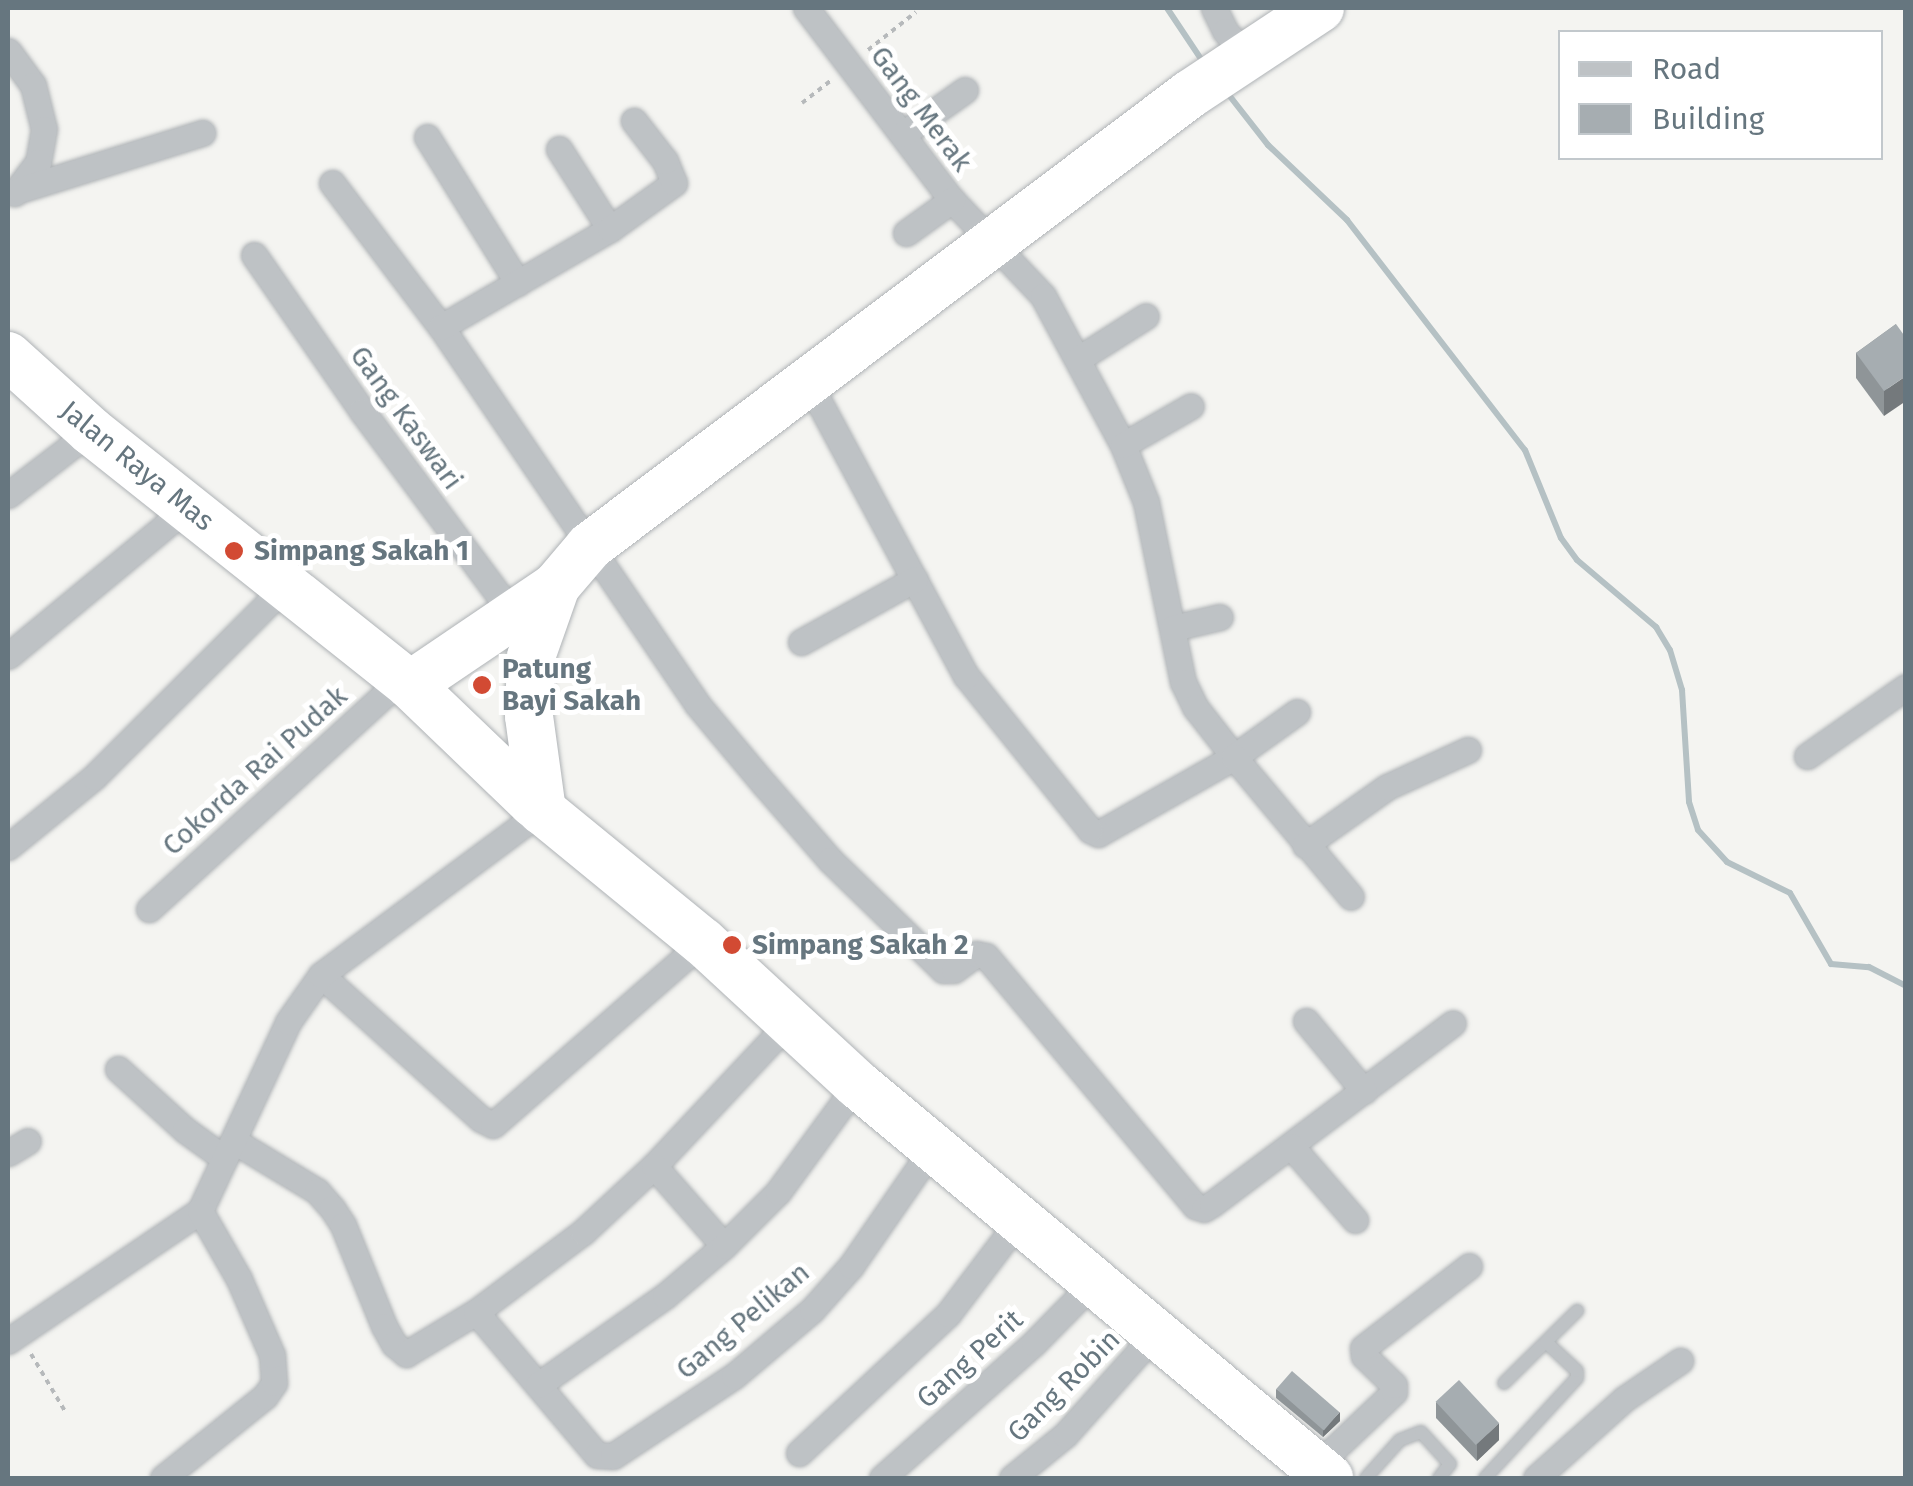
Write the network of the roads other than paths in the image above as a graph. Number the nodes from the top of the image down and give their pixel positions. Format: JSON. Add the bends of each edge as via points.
{"nodes":[{"id":1,"x":806,"y":8,"type":"edge"},
{"id":2,"x":1214,"y":8,"type":"edge"},
{"id":3,"x":1320,"y":8,"type":"edge"},
{"id":4,"x":8,"y":51,"type":"edge"},
{"id":5,"x":1244,"y":56,"type":"junction"},
{"id":6,"x":965,"y":90,"type":"dead end"},
{"id":7,"x":634,"y":121,"type":"dead end"},
{"id":8,"x":202,"y":134,"type":"dead end"},
{"id":9,"x":903,"y":134,"type":"junction"},
{"id":10,"x":428,"y":137,"type":"dead end"},
{"id":11,"x":559,"y":149,"type":"dead end"},
{"id":12,"x":332,"y":183,"type":"dead end"},
{"id":13,"x":13,"y":195,"type":"edge"},
{"id":14,"x":952,"y":200,"type":"junction"},
{"id":15,"x":610,"y":229,"type":"junction"},
{"id":16,"x":906,"y":233,"type":"dead end"},
{"id":17,"x":992,"y":243,"type":"junction"},
{"id":18,"x":254,"y":255,"type":"dead end"},
{"id":19,"x":518,"y":283,"type":"junction"},
{"id":20,"x":1146,"y":316,"type":"dead end"},
{"id":21,"x":441,"y":326,"type":"junction"},
{"id":22,"x":8,"y":356,"type":"edge"},
{"id":23,"x":1078,"y":359,"type":"junction"},
{"id":24,"x":808,"y":381,"type":"junction"},
{"id":25,"x":1191,"y":406,"type":"dead end"},
{"id":26,"x":92,"y":432,"type":"junction"},
{"id":27,"x":1123,"y":444,"type":"junction"},
{"id":28,"x":8,"y":496,"type":"edge"},
{"id":29,"x":187,"y":508,"type":"junction"},
{"id":30,"x":590,"y":546,"type":"junction"},
{"id":31,"x":915,"y":579,"type":"junction"},
{"id":32,"x":286,"y":586,"type":"junction"},
{"id":33,"x":556,"y":586,"type":"junction"},
{"id":34,"x":513,"y":614,"type":"junction"},
{"id":35,"x":1220,"y":617,"type":"dead end"},
{"id":36,"x":1174,"y":628,"type":"junction"},
{"id":37,"x":801,"y":642,"type":"dead end"},
{"id":38,"x":8,"y":656,"type":"edge"},
{"id":39,"x":406,"y":682,"type":"junction"},
{"id":40,"x":1906,"y":687,"type":"edge"},
{"id":41,"x":1297,"y":712,"type":"dead end"},
{"id":42,"x":1468,"y":750,"type":"dead end"},
{"id":43,"x":1807,"y":756,"type":"dead end"},
{"id":44,"x":1234,"y":757,"type":"junction"},
{"id":45,"x":542,"y":811,"type":"junction"},
{"id":46,"x":1305,"y":845,"type":"junction"},
{"id":47,"x":8,"y":847,"type":"edge"},
{"id":48,"x":1351,"y":897,"type":"dead end"},
{"id":49,"x":149,"y":909,"type":"dead end"},
{"id":50,"x":703,"y":942,"type":"junction"},
{"id":51,"x":322,"y":975,"type":"junction"},
{"id":52,"x":1306,"y":1021,"type":"dead end"},
{"id":53,"x":790,"y":1022,"type":"junction"},
{"id":54,"x":1453,"y":1023,"type":"dead end"},
{"id":55,"x":118,"y":1069,"type":"dead end"},
{"id":56,"x":857,"y":1084,"type":"junction"},
{"id":57,"x":1364,"y":1091,"type":"junction"},
{"id":58,"x":934,"y":1146,"type":"junction"},
{"id":59,"x":1291,"y":1146,"type":"junction"},
{"id":60,"x":654,"y":1166,"type":"junction"},
{"id":61,"x":217,"y":1176,"type":"junction"},
{"id":62,"x":1021,"y":1218,"type":"junction"},
{"id":63,"x":1355,"y":1220,"type":"dead end"},
{"id":64,"x":724,"y":1246,"type":"junction"},
{"id":65,"x":1469,"y":1266,"type":"dead end"},
{"id":66,"x":1095,"y":1282,"type":"junction"},
{"id":67,"x":476,"y":1312,"type":"junction"},
{"id":68,"x":1576,"y":1312,"type":"dead end"},
{"id":69,"x":1156,"y":1333,"type":"junction"},
{"id":70,"x":13,"y":1337,"type":"edge"},
{"id":71,"x":1546,"y":1342,"type":"junction"},
{"id":72,"x":1680,"y":1361,"type":"dead end"},
{"id":73,"x":1504,"y":1383,"type":"dead end"},
{"id":74,"x":538,"y":1385,"type":"junction"},
{"id":75,"x":799,"y":1453,"type":"dead end"},
{"id":76,"x":1332,"y":1476,"type":"edge"},
{"id":77,"x":163,"y":1478,"type":"edge"},
{"id":78,"x":882,"y":1478,"type":"edge"},
{"id":79,"x":1012,"y":1478,"type":"edge"},
{"id":80,"x":1440,"y":1478,"type":"edge"},
{"id":81,"x":1484,"y":1478,"type":"edge"},
{"id":82,"x":1536,"y":1478,"type":"edge"}],
"edges":[{"from":1,"to":9,"type":"street","name":"Gang Merak"},
{"from":2,"to":5,"type":"street"},
{"from":3,"to":5,"type":"highway"},
{"from":4,"to":13,"type":"street","via":[[34,85],[44,129],[38,162]]},
{"from":5,"to":17,"type":"highway"},
{"from":6,"to":9,"type":"street"},
{"from":7,"to":15,"type":"street","via":[[674,183]]},
{"from":8,"to":13,"type":"street"},
{"from":9,"to":14,"type":"street","name":"Gang Merak"},
{"from":10,"to":19,"type":"street"},
{"from":11,"to":15,"type":"street"},
{"from":12,"to":21,"type":"street"},
{"from":14,"to":16,"type":"street"},
{"from":14,"to":17,"type":"street","name":"Gang Merak"},
{"from":15,"to":19,"type":"street"},
{"from":17,"to":23,"type":"street","name":"Gang Merak","via":[[1043,296]]},
{"from":17,"to":24,"type":"highway"},
{"from":18,"to":34,"type":"street","name":"Gang Kaswari"},
{"from":19,"to":21,"type":"street"},
{"from":20,"to":23,"type":"street"},
{"from":21,"to":30,"type":"street"},
{"from":22,"to":26,"type":"highway","name":"Jalan Raya Mas"},
{"from":23,"to":27,"type":"street","name":"Gang Merak"},
{"from":24,"to":30,"type":"highway"},
{"from":24,"to":31,"type":"street"},
{"from":25,"to":27,"type":"street"},
{"from":26,"to":28,"type":"street"},
{"from":26,"to":29,"type":"highway","name":"Jalan Raya Mas"},
{"from":27,"to":36,"type":"street","name":"Gang Merak","via":[[1146,502]]},
{"from":29,"to":32,"type":"highway","name":"Jalan Raya Mas"},
{"from":29,"to":38,"type":"street"},
{"from":30,"to":33,"type":"highway"},
{"from":30,"to":59,"type":"street","via":[[697,704],[830,860],[943,970],[986,956],[1195,1206],[1204,1209]]},
{"from":31,"to":37,"type":"street"},
{"from":31,"to":44,"type":"street","via":[[966,676],[1094,833]]},
{"from":32,"to":39,"type":"highway","name":"Jalan Raya Mas"},
{"from":32,"to":47,"type":"street","via":[[94,777]]},
{"from":33,"to":34,"type":"highway"},
{"from":33,"to":45,"type":"highway","via":[[532,657],[529,716]]},
{"from":34,"to":39,"type":"highway"},
{"from":35,"to":36,"type":"street"},
{"from":36,"to":44,"type":"street","name":"Gang Merak","via":[[1189,694]]},
{"from":39,"to":45,"type":"highway","name":"Jalan Raya Mas"},
{"from":39,"to":49,"type":"street","name":"Cokorda Rai Pudak"},
{"from":40,"to":43,"type":"street"},
{"from":41,"to":44,"type":"street"},
{"from":42,"to":46,"type":"street","via":[[1388,787]]},
{"from":44,"to":46,"type":"street","name":"Gang Merak"},
{"from":45,"to":50,"type":"highway","name":"Jalan Raya Mas"},
{"from":45,"to":51,"type":"street"},
{"from":46,"to":48,"type":"street","name":"Gang Merak"},
{"from":50,"to":51,"type":"street","via":[[493,1124]]},
{"from":50,"to":53,"type":"highway","name":"Jalan Raya Mas"},
{"from":51,"to":61,"type":"street","via":[[288,1022]]},
{"from":52,"to":57,"type":"street"},
{"from":53,"to":56,"type":"highway","name":"Jalan Raya Mas"},
{"from":53,"to":60,"type":"street"},
{"from":54,"to":57,"type":"street"},
{"from":55,"to":61,"type":"street","via":[[185,1130]]},
{"from":56,"to":58,"type":"highway","name":"Jalan Raya Mas"},
{"from":56,"to":64,"type":"street","via":[[778,1192]]},
{"from":57,"to":59,"type":"street"},
{"from":58,"to":62,"type":"highway","name":"Jalan Raya Mas"},
{"from":58,"to":74,"type":"street","name":"Gang Pelikan","via":[[851,1266],[812,1310],[702,1398],[622,1451],[597,1455]]},
{"from":59,"to":63,"type":"street"},
{"from":60,"to":64,"type":"street"},
{"from":60,"to":67,"type":"street","via":[[583,1232]]},
{"from":61,"to":67,"type":"street","via":[[317,1191],[343,1225],[384,1326],[406,1354]]},
{"from":61,"to":70,"type":"street"},
{"from":61,"to":77,"type":"street","via":[[252,1310],[272,1356],[274,1383]]},
{"from":62,"to":66,"type":"highway","name":"Jalan Raya Mas"},
{"from":62,"to":75,"type":"street","via":[[948,1314]]},
{"from":64,"to":74,"type":"street"},
{"from":65,"to":76,"type":"street","via":[[1364,1348],[1394,1392]]},
{"from":66,"to":69,"type":"highway","name":"Jalan Raya Mas"},
{"from":66,"to":78,"type":"street","name":"Gang Perit"},
{"from":67,"to":74,"type":"street"},
{"from":68,"to":71,"type":"lane"},
{"from":69,"to":76,"type":"highway","name":"Jalan Raya Mas"},
{"from":69,"to":79,"type":"street","name":"Gang Robin","via":[[1065,1435]]},
{"from":71,"to":73,"type":"lane"},
{"from":71,"to":81,"type":"lane","via":[[1577,1370],[1577,1378]]},
{"from":72,"to":82,"type":"street","via":[[1624,1399]]},
{"from":76,"to":80,"type":"lane","via":[[1421,1432],[1446,1454],[1450,1464]]}]}
